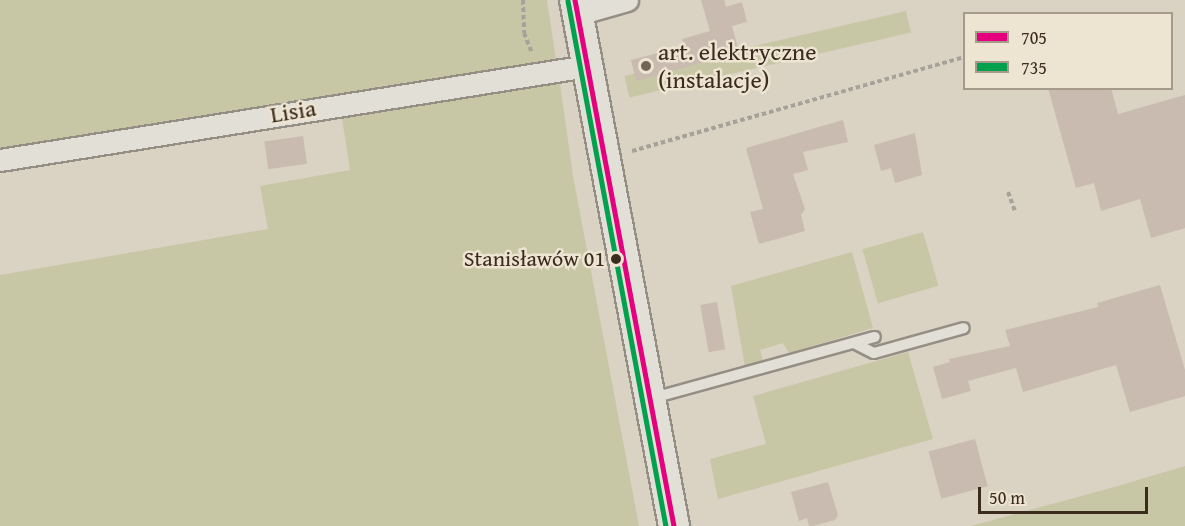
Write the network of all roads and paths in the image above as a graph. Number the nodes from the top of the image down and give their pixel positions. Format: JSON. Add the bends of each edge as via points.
{"nodes":[{"id":1,"x":523,"y":0,"type":"edge"},
{"id":2,"x":627,"y":0,"type":"edge"},
{"id":3,"x":576,"y":7,"type":"edge"},
{"id":4,"x":963,"y":57,"type":"edge"},
{"id":5,"x":587,"y":66,"type":"junction"},
{"id":6,"x":541,"y":73,"type":"junction"},
{"id":7,"x":632,"y":151,"type":"dead end"},
{"id":8,"x":0,"y":160,"type":"edge"},
{"id":9,"x":1008,"y":192,"type":"dead end"},
{"id":10,"x":1015,"y":211,"type":"dead end"},
{"id":11,"x":964,"y":328,"type":"dead end"},
{"id":12,"x":875,"y":336,"type":"dead end"},
{"id":13,"x":854,"y":343,"type":"junction"},
{"id":14,"x":652,"y":398,"type":"junction"},
{"id":15,"x":674,"y":526,"type":"edge"}],
"edges":[{"from":1,"to":6,"type":"path","via":[[524,33]]},
{"from":2,"to":3,"type":"street"},
{"from":3,"to":5,"type":"main road"},
{"from":4,"to":7,"type":"path"},
{"from":5,"to":6,"type":"street","name":"Lisia"},
{"from":5,"to":14,"type":"main road"},
{"from":6,"to":8,"type":"street","name":"Lisia"},
{"from":9,"to":10,"type":"path"},
{"from":11,"to":13,"type":"lane","via":[[884,352],[869,352]]},
{"from":12,"to":13,"type":"lane"},
{"from":13,"to":14,"type":"lane"},
{"from":14,"to":15,"type":"main road"}]}
